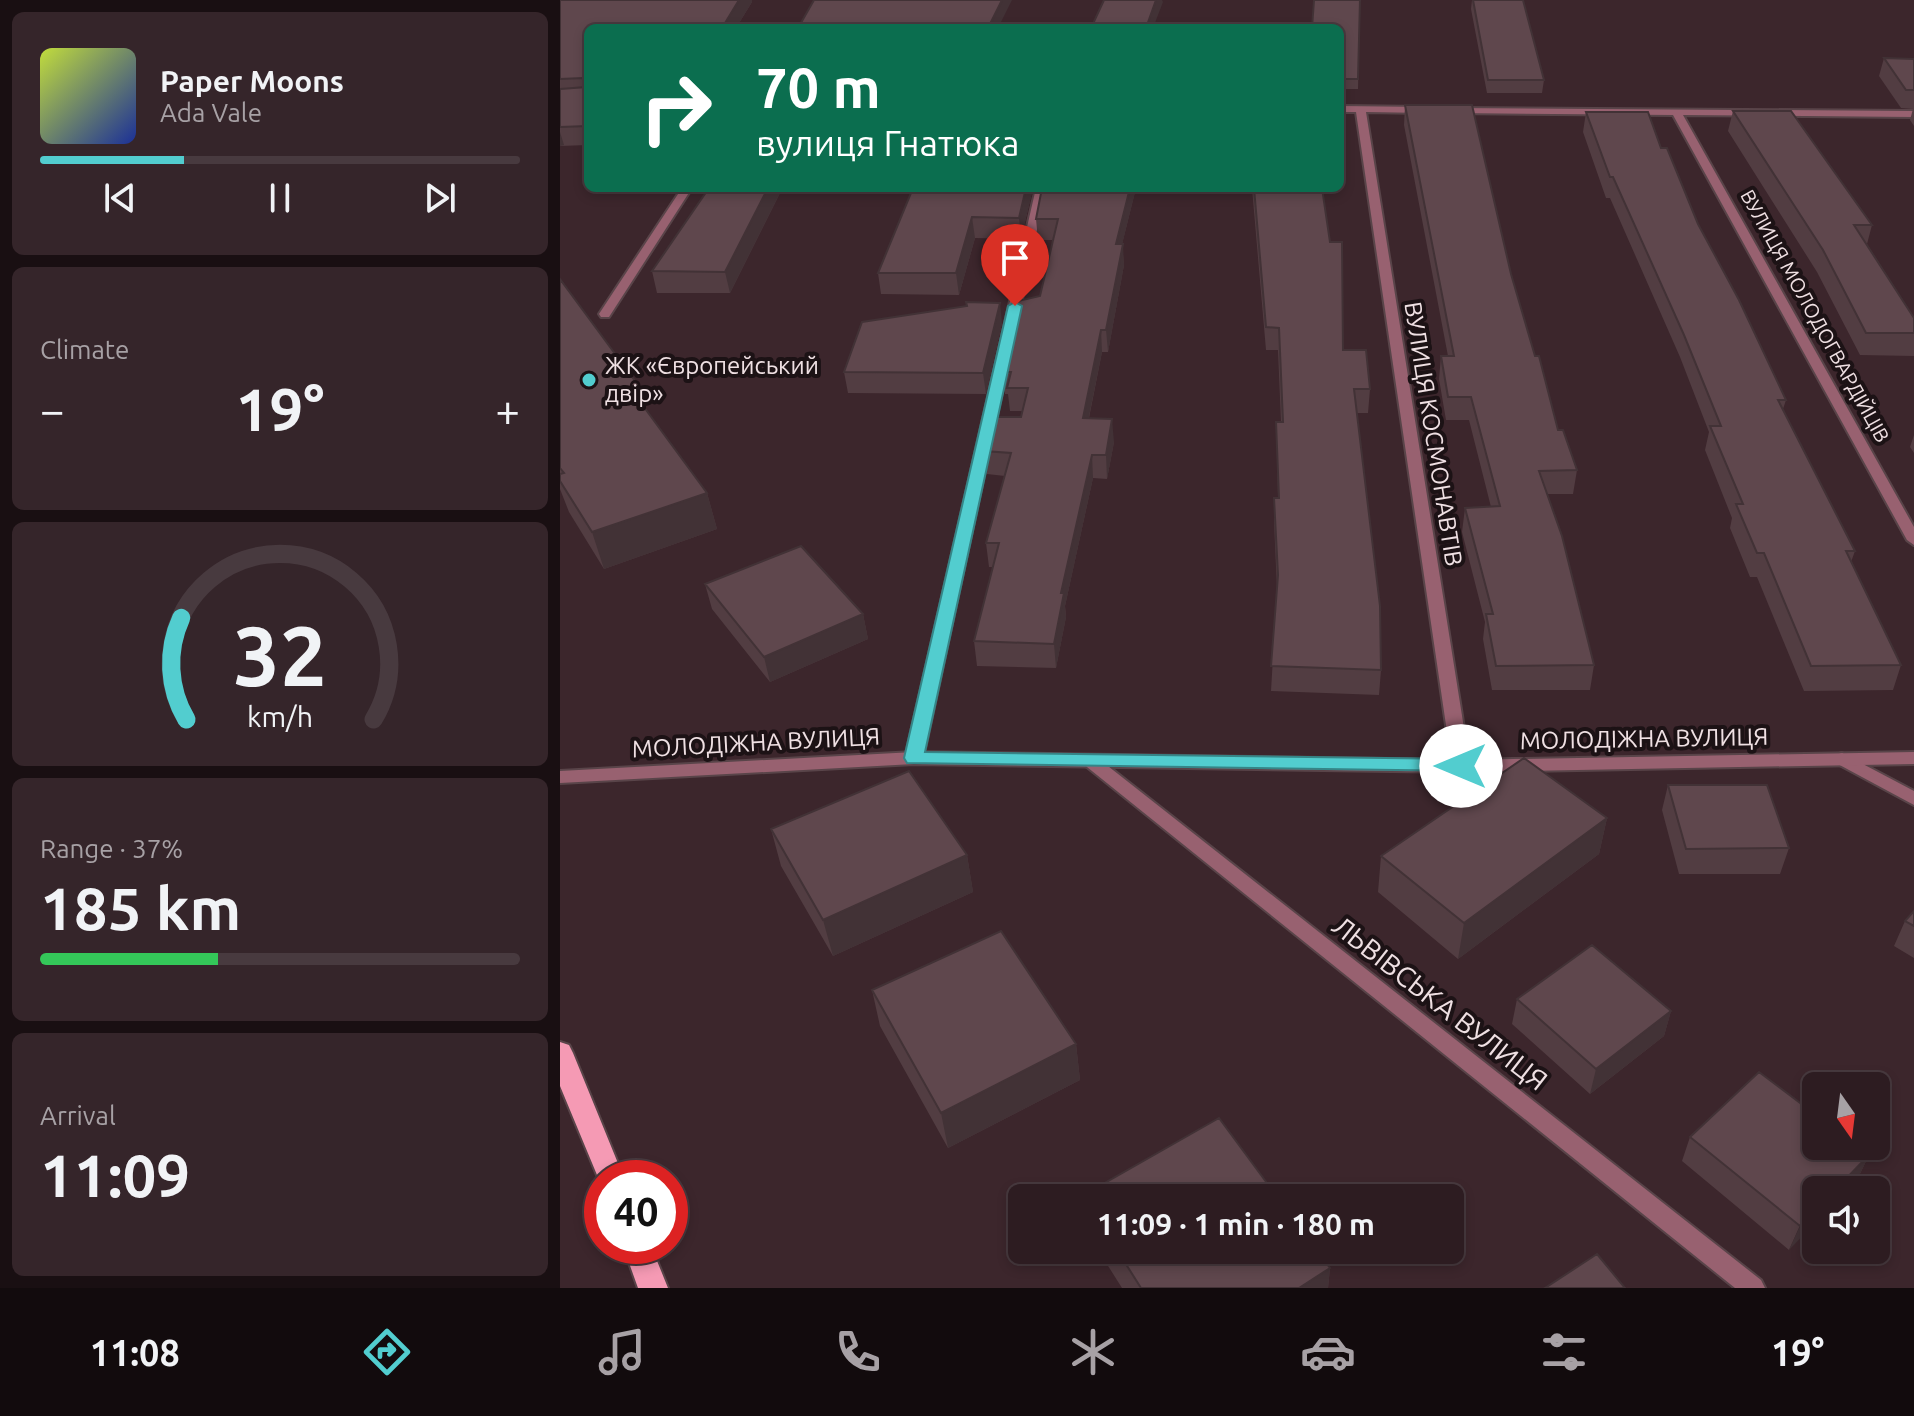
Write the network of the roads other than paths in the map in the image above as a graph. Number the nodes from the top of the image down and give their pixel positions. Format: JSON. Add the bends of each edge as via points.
{"nodes":[{"id":1,"x":1344,"y":109,"type":"edge"},
{"id":2,"x":1361,"y":109,"type":"junction"},
{"id":3,"x":1677,"y":113,"type":"junction"},
{"id":4,"x":1914,"y":114,"type":"edge"},
{"id":5,"x":684,"y":192,"type":"edge"},
{"id":6,"x":1040,"y":192,"type":"edge"},
{"id":7,"x":605,"y":314,"type":"dead end"},
{"id":8,"x":1914,"y":540,"type":"edge"},
{"id":9,"x":914,"y":758,"type":"junction"},
{"id":10,"x":1914,"y":758,"type":"edge"},
{"id":11,"x":1842,"y":759,"type":"junction"},
{"id":12,"x":1093,"y":763,"type":"junction"},
{"id":13,"x":1461,"y":766,"type":"junction"},
{"id":14,"x":560,"y":777,"type":"edge"},
{"id":15,"x":1914,"y":799,"type":"edge"},
{"id":16,"x":560,"y":1053,"type":"edge"},
{"id":17,"x":603,"y":1160,"type":"edge"},
{"id":18,"x":644,"y":1264,"type":"edge"},
{"id":19,"x":653,"y":1288,"type":"edge"},
{"id":20,"x":1753,"y":1288,"type":"edge"}],
"edges":[{"from":1,"to":2,"type":"street"},
{"from":2,"to":3,"type":"street"},
{"from":2,"to":13,"type":"street","name":"ВУЛИЦЯ КОСМОНАВТІВ"},
{"from":3,"to":4,"type":"street"},
{"from":3,"to":8,"type":"street","name":"ВУЛИЦЯ МОЛОДОГВАРДІЙЦІВ"},
{"from":5,"to":7,"type":"street"},
{"from":6,"to":9,"type":"street"},
{"from":9,"to":12,"type":"street","name":"МОЛОДІЖНА ВУЛИЦЯ"},
{"from":9,"to":14,"type":"street","name":"МОЛОДІЖНА ВУЛИЦЯ"},
{"from":10,"to":11,"type":"street","name":"МОЛОДІЖНА ВУЛИЦЯ"},
{"from":11,"to":13,"type":"street","name":"МОЛОДІЖНА ВУЛИЦЯ"},
{"from":11,"to":15,"type":"street"},
{"from":12,"to":13,"type":"street","name":"МОЛОДІЖНА ВУЛИЦЯ"},
{"from":12,"to":20,"type":"street","name":"ЛЬВІВСЬКА ВУЛИЦЯ"},
{"from":16,"to":17,"type":"main road"},
{"from":18,"to":19,"type":"main road"}]}
